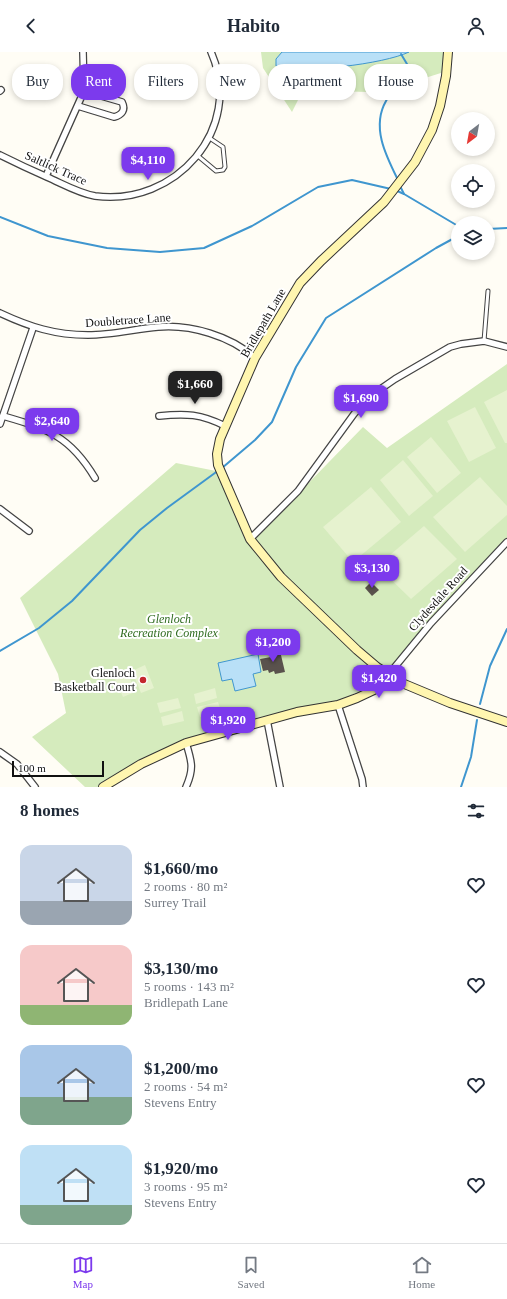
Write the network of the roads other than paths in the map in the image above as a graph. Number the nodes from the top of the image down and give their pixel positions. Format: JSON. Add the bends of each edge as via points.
{"nodes":[{"id":1,"x":83,"y":52,"type":"edge"},
{"id":2,"x":211,"y":52,"type":"edge"},
{"id":3,"x":448,"y":52,"type":"edge"},
{"id":4,"x":83,"y":64,"type":"edge"},
{"id":5,"x":80,"y":100,"type":"edge"},
{"id":6,"x":115,"y":100,"type":"edge"},
{"id":7,"x":78,"y":106,"type":"junction"},
{"id":8,"x":208,"y":137,"type":"junction"},
{"id":9,"x":0,"y":155,"type":"edge"},
{"id":10,"x":198,"y":156,"type":"junction"},
{"id":11,"x":46,"y":176,"type":"junction"},
{"id":12,"x":488,"y":291,"type":"dead end"},
{"id":13,"x":0,"y":313,"type":"edge"},
{"id":14,"x":33,"y":328,"type":"junction"},
{"id":15,"x":484,"y":342,"type":"junction"},
{"id":16,"x":507,"y":347,"type":"edge"},
{"id":17,"x":255,"y":358,"type":"junction"},
{"id":18,"x":3,"y":416,"type":"junction"},
{"id":19,"x":159,"y":416,"type":"dead end"},
{"id":20,"x":0,"y":424,"type":"edge"},
{"id":21,"x":225,"y":426,"type":"junction"},
{"id":22,"x":95,"y":478,"type":"dead end"},
{"id":23,"x":0,"y":509,"type":"edge"},
{"id":24,"x":29,"y":531,"type":"dead end"},
{"id":25,"x":250,"y":539,"type":"junction"},
{"id":26,"x":507,"y":542,"type":"edge"},
{"id":27,"x":389,"y":674,"type":"junction"},
{"id":28,"x":338,"y":705,"type":"junction"},
{"id":29,"x":267,"y":720,"type":"junction"},
{"id":30,"x":507,"y":722,"type":"edge"},
{"id":31,"x":186,"y":743,"type":"junction"},
{"id":32,"x":0,"y":752,"type":"edge"},
{"id":33,"x":35,"y":787,"type":"edge"},
{"id":34,"x":103,"y":787,"type":"edge"},
{"id":35,"x":186,"y":787,"type":"edge"},
{"id":36,"x":280,"y":787,"type":"edge"},
{"id":37,"x":363,"y":787,"type":"edge"}],
"edges":[{"from":1,"to":4,"type":"street"},
{"from":2,"to":8,"type":"street","name":"Saltlick Trace","via":[[220,78],[220,96],[214,124]]},
{"from":3,"to":17,"type":"street","name":"Bridlepath Lane","via":[[440,106],[432,130],[415,162],[384,202],[309,272],[294,292]]},
{"from":5,"to":7,"type":"street"},
{"from":6,"to":7,"type":"street","via":[[122,102],[124,106],[119,116],[114,117]]},
{"from":7,"to":11,"type":"street"},
{"from":8,"to":10,"type":"street","name":"Saltlick Trace"},
{"from":8,"to":10,"type":"lane","via":[[223,147],[225,167],[220,171],[213,170]]},
{"from":9,"to":11,"type":"street","name":"Saltlick Trace"},
{"from":10,"to":11,"type":"street","name":"Saltlick Trace","via":[[186,169],[165,184],[148,191],[122,196],[85,193]]},
{"from":12,"to":15,"type":"lane"},
{"from":13,"to":14,"type":"street","name":"Doubletrace Lane"},
{"from":14,"to":17,"type":"street","name":"Doubletrace Lane","via":[[87,335],[159,327],[180,328],[219,337]]},
{"from":14,"to":18,"type":"street"},
{"from":15,"to":16,"type":"street"},
{"from":15,"to":25,"type":"street","via":[[450,347],[395,379],[366,400],[332,441],[298,491]]},
{"from":17,"to":21,"type":"street","name":"Bridlepath Lane"},
{"from":18,"to":20,"type":"street"},
{"from":18,"to":22,"type":"street","via":[[54,433],[82,458]]},
{"from":19,"to":21,"type":"street","via":[[190,414]]},
{"from":21,"to":25,"type":"street","name":"Bridlepath Lane","via":[[217,454],[220,472]]},
{"from":23,"to":24,"type":"street"},
{"from":25,"to":27,"type":"street","name":"Bridlepath Lane","via":[[293,589],[357,650]]},
{"from":26,"to":27,"type":"street","name":"Clydesdale Road","via":[[431,623]]},
{"from":27,"to":28,"type":"street","via":[[374,690]]},
{"from":27,"to":30,"type":"street","name":"Bridlepath Lane","via":[[423,693]]},
{"from":28,"to":29,"type":"street"},
{"from":28,"to":37,"type":"street"},
{"from":29,"to":31,"type":"street"},
{"from":29,"to":36,"type":"street"},
{"from":31,"to":34,"type":"street","via":[[141,764]]},
{"from":31,"to":35,"type":"street","via":[[192,768]]},
{"from":32,"to":33,"type":"street","via":[[17,764]]}]}
